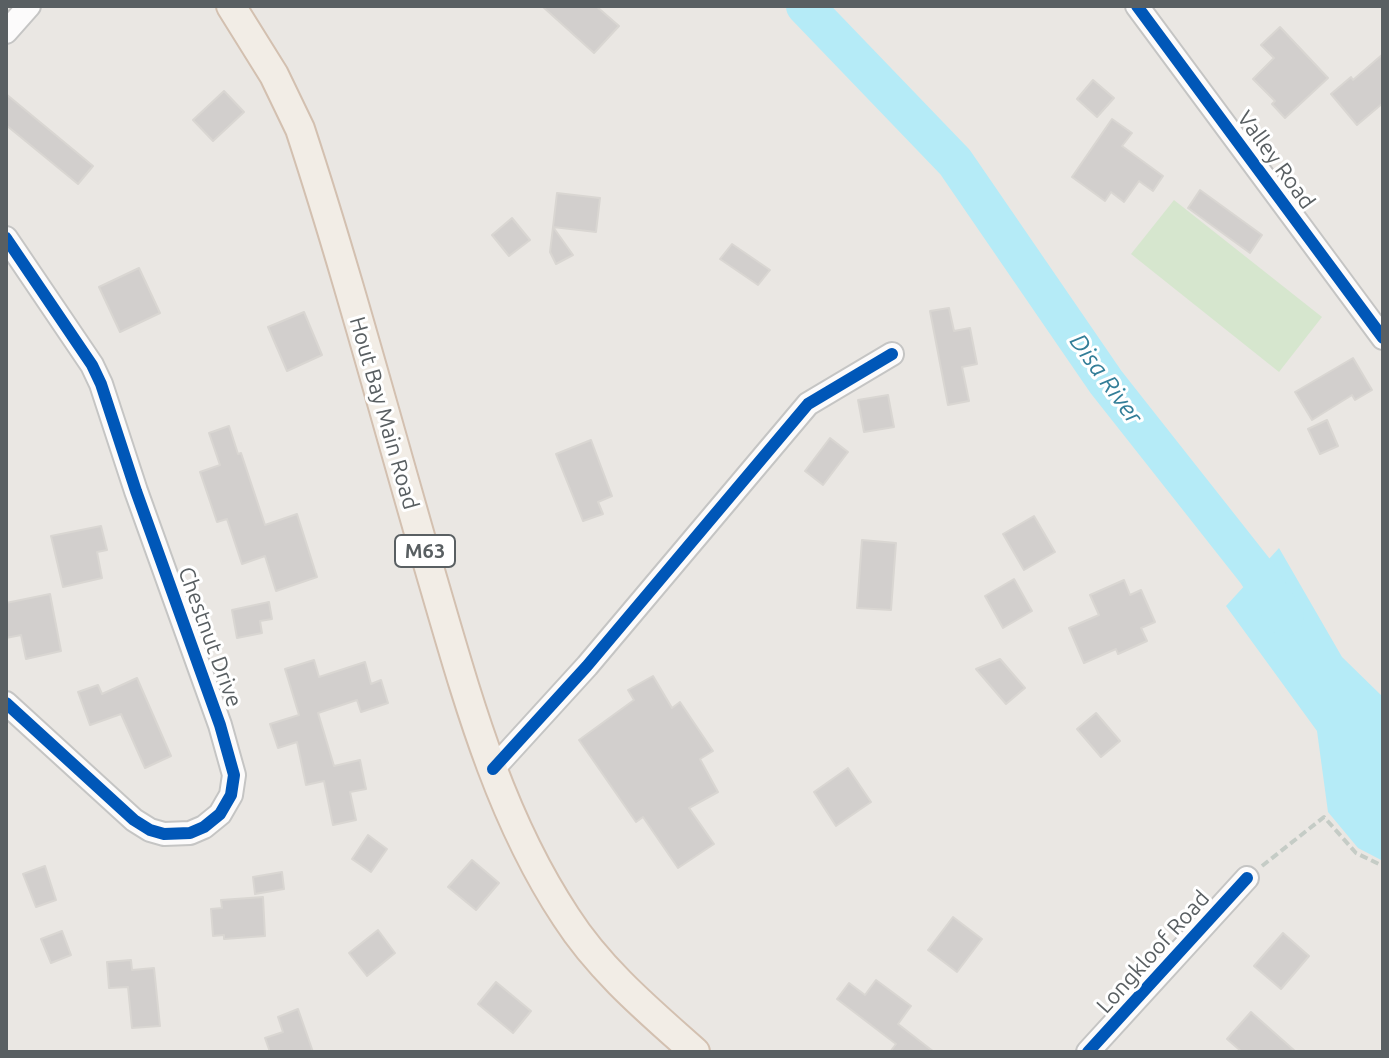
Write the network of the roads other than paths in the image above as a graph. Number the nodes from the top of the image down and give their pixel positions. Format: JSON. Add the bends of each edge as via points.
{"nodes":[{"id":1,"x":29,"y":6,"type":"edge"},
{"id":2,"x":231,"y":6,"type":"edge"},
{"id":3,"x":1137,"y":6,"type":"edge"},
{"id":4,"x":6,"y":32,"type":"edge"},
{"id":5,"x":6,"y":238,"type":"edge"},
{"id":6,"x":1383,"y":338,"type":"edge"},
{"id":7,"x":892,"y":354,"type":"dead end"},
{"id":8,"x":6,"y":703,"type":"edge"},
{"id":9,"x":493,"y":769,"type":"junction"},
{"id":10,"x":1247,"y":878,"type":"road end"},
{"id":11,"x":695,"y":1052,"type":"edge"},
{"id":12,"x":1088,"y":1052,"type":"edge"}],
"edges":[{"from":1,"to":4,"type":"street"},
{"from":2,"to":9,"type":"main road","name":"Hout Bay Main Road","number":"M63","via":[[300,129]]},
{"from":3,"to":6,"type":"street","name":"Valley Road"},
{"from":5,"to":8,"type":"street","name":"Chestnut Drive","via":[[101,384],[220,725],[234,775],[231,795],[204,827],[190,833],[150,830]]},
{"from":7,"to":9,"type":"street","via":[[808,404]]},
{"from":9,"to":11,"type":"main road","name":"Hout Bay Main Road","number":"M63","via":[[513,822],[568,921],[624,989]]},
{"from":10,"to":12,"type":"street","name":"Longkloof Road"}]}
